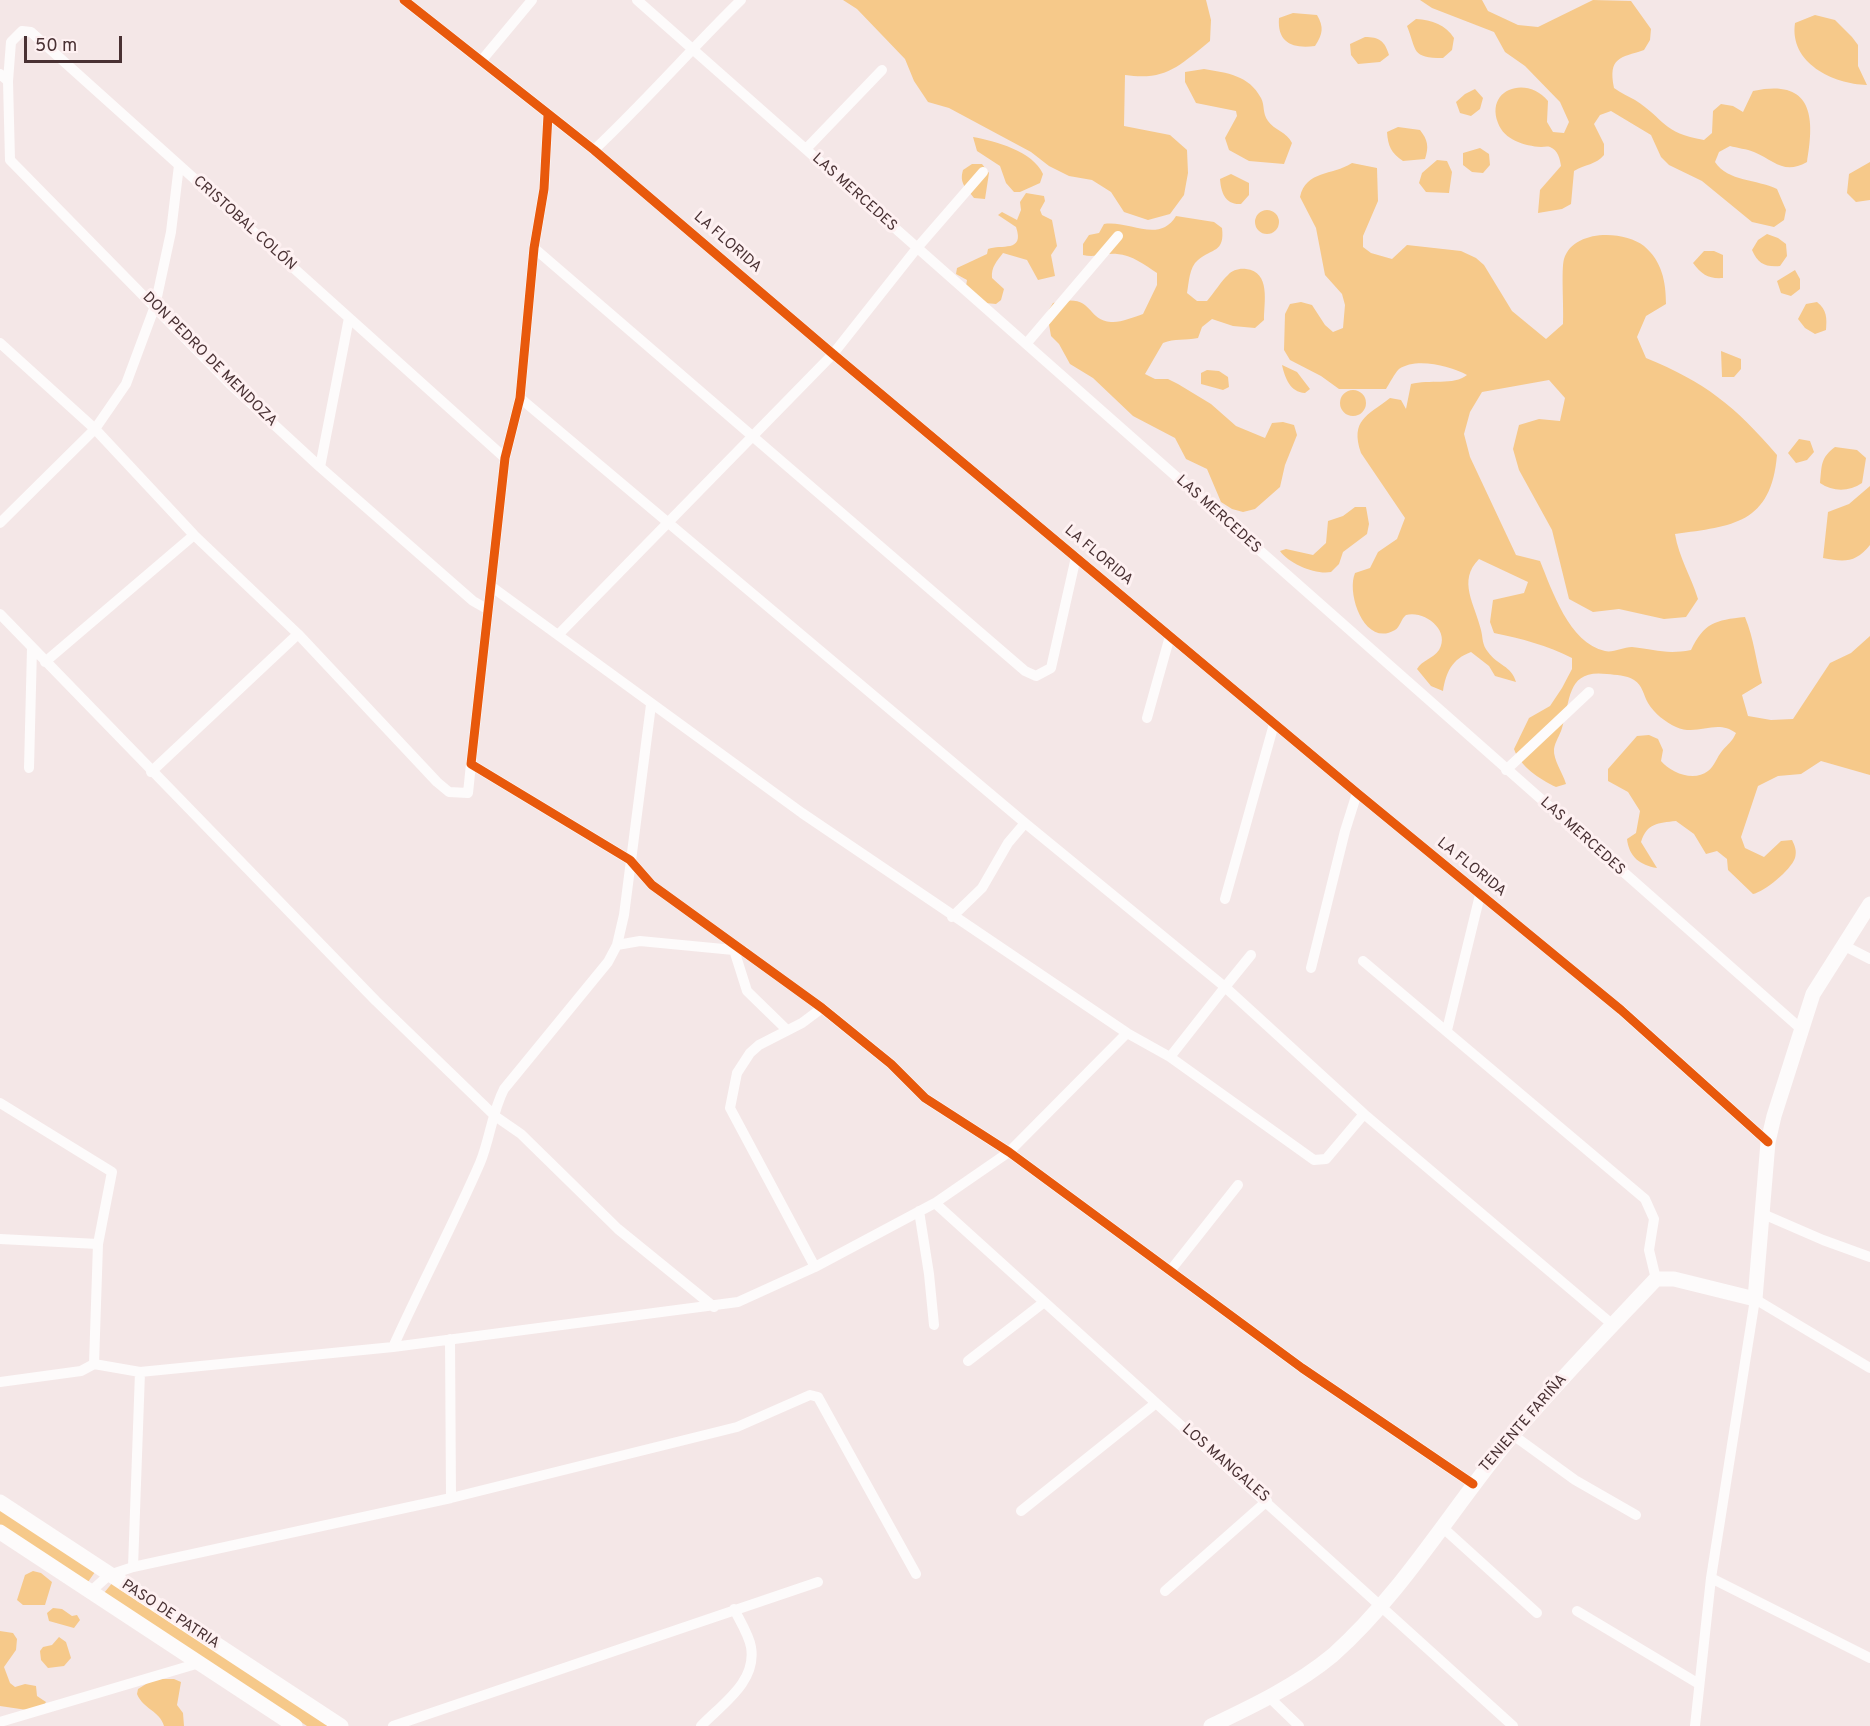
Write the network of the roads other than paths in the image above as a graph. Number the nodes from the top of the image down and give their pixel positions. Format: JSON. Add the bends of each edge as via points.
{"nodes":[{"id":1,"x":404,"y":0,"type":"edge"},
{"id":2,"x":532,"y":0,"type":"edge"},
{"id":3,"x":638,"y":0,"type":"edge"},
{"id":4,"x":741,"y":0,"type":"edge"},
{"id":5,"x":692,"y":48,"type":"junction"},
{"id":6,"x":482,"y":60,"type":"junction"},
{"id":7,"x":882,"y":70,"type":"dead end"},
{"id":8,"x":4,"y":77,"type":"edge"},
{"id":9,"x":548,"y":115,"type":"junction"},
{"id":10,"x":806,"y":149,"type":"junction"},
{"id":11,"x":594,"y":150,"type":"junction"},
{"id":12,"x":179,"y":165,"type":"junction"},
{"id":13,"x":983,"y":172,"type":"dead end"},
{"id":14,"x":1118,"y":236,"type":"dead end"},
{"id":15,"x":534,"y":248,"type":"junction"},
{"id":16,"x":917,"y":248,"type":"junction"},
{"id":17,"x":154,"y":306,"type":"junction"},
{"id":18,"x":349,"y":318,"type":"junction"},
{"id":19,"x":0,"y":343,"type":"edge"},
{"id":20,"x":1026,"y":344,"type":"junction"},
{"id":21,"x":833,"y":354,"type":"junction"},
{"id":22,"x":520,"y":398,"type":"junction"},
{"id":23,"x":95,"y":429,"type":"junction"},
{"id":24,"x":755,"y":436,"type":"junction"},
{"id":25,"x":505,"y":458,"type":"junction"},
{"id":26,"x":320,"y":467,"type":"junction"},
{"id":27,"x":0,"y":523,"type":"edge"},
{"id":28,"x":669,"y":523,"type":"junction"},
{"id":29,"x":194,"y":536,"type":"junction"},
{"id":30,"x":1076,"y":557,"type":"junction"},
{"id":31,"x":492,"y":587,"type":"junction"},
{"id":32,"x":487,"y":609,"type":"junction"},
{"id":33,"x":0,"y":614,"type":"edge"},
{"id":34,"x":298,"y":634,"type":"junction"},
{"id":35,"x":558,"y":635,"type":"junction"},
{"id":36,"x":1170,"y":636,"type":"junction"},
{"id":37,"x":32,"y":648,"type":"junction"},
{"id":38,"x":45,"y":662,"type":"junction"},
{"id":39,"x":1589,"y":692,"type":"dead end"},
{"id":40,"x":651,"y":705,"type":"junction"},
{"id":41,"x":1147,"y":718,"type":"dead end"},
{"id":42,"x":1274,"y":724,"type":"junction"},
{"id":43,"x":471,"y":764,"type":"junction"},
{"id":44,"x":29,"y":768,"type":"dead end"},
{"id":45,"x":1506,"y":770,"type":"junction"},
{"id":46,"x":151,"y":772,"type":"junction"},
{"id":47,"x":1357,"y":793,"type":"junction"},
{"id":48,"x":1025,"y":823,"type":"junction"},
{"id":49,"x":630,"y":860,"type":"junction"},
{"id":50,"x":1480,"y":895,"type":"junction"},
{"id":51,"x":1226,"y":899,"type":"dead end"},
{"id":52,"x":1870,"y":904,"type":"edge"},
{"id":53,"x":952,"y":917,"type":"junction"},
{"id":54,"x":617,"y":945,"type":"junction"},
{"id":55,"x":1843,"y":945,"type":"junction"},
{"id":56,"x":739,"y":951,"type":"junction"},
{"id":57,"x":1251,"y":955,"type":"dead end"},
{"id":58,"x":1870,"y":959,"type":"edge"},
{"id":59,"x":1363,"y":961,"type":"dead end"},
{"id":60,"x":1311,"y":968,"type":"dead end"},
{"id":61,"x":1225,"y":987,"type":"junction"},
{"id":62,"x":822,"y":1008,"type":"junction"},
{"id":63,"x":1800,"y":1028,"type":"junction"},
{"id":64,"x":787,"y":1030,"type":"junction"},
{"id":65,"x":1448,"y":1030,"type":"junction"},
{"id":66,"x":1126,"y":1033,"type":"junction"},
{"id":67,"x":1170,"y":1057,"type":"junction"},
{"id":68,"x":0,"y":1103,"type":"edge"},
{"id":69,"x":1364,"y":1114,"type":"junction"},
{"id":70,"x":495,"y":1116,"type":"junction"},
{"id":71,"x":1768,"y":1142,"type":"junction"},
{"id":72,"x":1009,"y":1152,"type":"junction"},
{"id":73,"x":1238,"y":1185,"type":"dead end"},
{"id":74,"x":935,"y":1203,"type":"junction"},
{"id":75,"x":919,"y":1211,"type":"junction"},
{"id":76,"x":1762,"y":1214,"type":"junction"},
{"id":77,"x":0,"y":1239,"type":"edge"},
{"id":78,"x":98,"y":1244,"type":"junction"},
{"id":79,"x":1870,"y":1257,"type":"edge"},
{"id":80,"x":815,"y":1267,"type":"junction"},
{"id":81,"x":1170,"y":1271,"type":"junction"},
{"id":82,"x":1656,"y":1279,"type":"junction"},
{"id":83,"x":1755,"y":1299,"type":"junction"},
{"id":84,"x":1043,"y":1303,"type":"junction"},
{"id":85,"x":714,"y":1307,"type":"junction"},
{"id":86,"x":933,"y":1325,"type":"dead end"},
{"id":87,"x":1613,"y":1325,"type":"junction"},
{"id":88,"x":450,"y":1338,"type":"junction"},
{"id":89,"x":393,"y":1347,"type":"junction"},
{"id":90,"x":968,"y":1361,"type":"dead end"},
{"id":91,"x":94,"y":1364,"type":"junction"},
{"id":92,"x":1870,"y":1368,"type":"edge"},
{"id":93,"x":140,"y":1372,"type":"junction"},
{"id":94,"x":0,"y":1382,"type":"edge"},
{"id":95,"x":1156,"y":1403,"type":"junction"},
{"id":96,"x":1512,"y":1435,"type":"junction"},
{"id":97,"x":1473,"y":1484,"type":"junction"},
{"id":98,"x":452,"y":1498,"type":"junction"},
{"id":99,"x":1267,"y":1501,"type":"junction"},
{"id":100,"x":0,"y":1502,"type":"edge"},
{"id":101,"x":1021,"y":1511,"type":"dead end"},
{"id":102,"x":1636,"y":1515,"type":"dead end"},
{"id":103,"x":1441,"y":1526,"type":"junction"},
{"id":104,"x":0,"y":1532,"type":"edge"},
{"id":105,"x":134,"y":1567,"type":"junction"},
{"id":106,"x":916,"y":1574,"type":"dead end"},
{"id":107,"x":109,"y":1575,"type":"junction"},
{"id":108,"x":1711,"y":1578,"type":"junction"},
{"id":109,"x":818,"y":1582,"type":"dead end"},
{"id":110,"x":1166,"y":1591,"type":"dead end"},
{"id":111,"x":89,"y":1593,"type":"junction"},
{"id":112,"x":1381,"y":1606,"type":"junction"},
{"id":113,"x":734,"y":1609,"type":"junction"},
{"id":114,"x":1577,"y":1611,"type":"dead end"},
{"id":115,"x":1537,"y":1613,"type":"dead end"},
{"id":116,"x":1870,"y":1658,"type":"edge"},
{"id":117,"x":196,"y":1664,"type":"junction"},
{"id":118,"x":1700,"y":1684,"type":"junction"},
{"id":119,"x":1270,"y":1698,"type":"junction"},
{"id":120,"x":0,"y":1722,"type":"edge"},
{"id":121,"x":295,"y":1726,"type":"edge"},
{"id":122,"x":341,"y":1726,"type":"edge"},
{"id":123,"x":393,"y":1726,"type":"edge"},
{"id":124,"x":701,"y":1726,"type":"edge"},
{"id":125,"x":1211,"y":1726,"type":"edge"},
{"id":126,"x":1299,"y":1726,"type":"edge"},
{"id":127,"x":1514,"y":1726,"type":"edge"},
{"id":128,"x":1695,"y":1726,"type":"edge"}],
"edges":[{"from":1,"to":6,"type":"street","name":"LA FLORIDA"},
{"from":2,"to":6,"type":"street"},
{"from":3,"to":5,"type":"street","name":"LAS MERCEDES"},
{"from":4,"to":5,"type":"street"},
{"from":5,"to":10,"type":"street","name":"LAS MERCEDES"},
{"from":5,"to":11,"type":"street","via":[[637,110]]},
{"from":6,"to":9,"type":"street","name":"LA FLORIDA"},
{"from":7,"to":10,"type":"street"},
{"from":8,"to":12,"type":"street","name":"CRISTOBAL COLÓN","via":[[11,42],[22,31],[31,32]]},
{"from":8,"to":17,"type":"street","name":"DON PEDRO DE MENDOZA","via":[[10,160]]},
{"from":9,"to":11,"type":"street","name":"LA FLORIDA"},
{"from":9,"to":15,"type":"street","via":[[544,189]]},
{"from":10,"to":16,"type":"street","name":"LAS MERCEDES"},
{"from":11,"to":21,"type":"street","name":"LA FLORIDA"},
{"from":12,"to":17,"type":"street","via":[[171,232]]},
{"from":12,"to":18,"type":"street","name":"CRISTOBAL COLÓN"},
{"from":13,"to":16,"type":"street"},
{"from":14,"to":20,"type":"street"},
{"from":15,"to":22,"type":"street"},
{"from":15,"to":24,"type":"street"},
{"from":16,"to":20,"type":"street","name":"LAS MERCEDES"},
{"from":16,"to":21,"type":"street"},
{"from":17,"to":23,"type":"street","via":[[126,384]]},
{"from":17,"to":26,"type":"street","name":"DON PEDRO DE MENDOZA","via":[[230,384]]},
{"from":18,"to":25,"type":"street","name":"CRISTOBAL COLÓN"},
{"from":18,"to":26,"type":"street"},
{"from":19,"to":23,"type":"street"},
{"from":20,"to":45,"type":"street","name":"LAS MERCEDES"},
{"from":21,"to":24,"type":"street"},
{"from":21,"to":30,"type":"street","name":"LA FLORIDA"},
{"from":22,"to":25,"type":"street"},
{"from":22,"to":28,"type":"street"},
{"from":23,"to":27,"type":"street"},
{"from":23,"to":29,"type":"street"},
{"from":24,"to":28,"type":"street"},
{"from":24,"to":30,"type":"street","via":[[1036,676],[1051,668]]},
{"from":25,"to":31,"type":"street"},
{"from":26,"to":32,"type":"street","name":"DON PEDRO DE MENDOZA"},
{"from":28,"to":35,"type":"street"},
{"from":28,"to":48,"type":"street"},
{"from":29,"to":34,"type":"street"},
{"from":29,"to":38,"type":"street"},
{"from":30,"to":36,"type":"street","name":"LA FLORIDA"},
{"from":31,"to":32,"type":"street"},
{"from":31,"to":35,"type":"street"},
{"from":32,"to":43,"type":"street"},
{"from":33,"to":37,"type":"street"},
{"from":34,"to":43,"type":"street","via":[[449,792],[468,793]]},
{"from":34,"to":46,"type":"street"},
{"from":35,"to":40,"type":"street"},
{"from":36,"to":41,"type":"street"},
{"from":36,"to":42,"type":"street","name":"LA FLORIDA"},
{"from":37,"to":38,"type":"street"},
{"from":37,"to":44,"type":"street"},
{"from":38,"to":46,"type":"street"},
{"from":39,"to":45,"type":"street"},
{"from":40,"to":49,"type":"street"},
{"from":40,"to":53,"type":"street"},
{"from":42,"to":47,"type":"street","name":"LA FLORIDA"},
{"from":42,"to":51,"type":"street"},
{"from":43,"to":49,"type":"street"},
{"from":45,"to":63,"type":"street","name":"LAS MERCEDES"},
{"from":46,"to":70,"type":"street","via":[[376,1002]]},
{"from":47,"to":50,"type":"street","name":"LA FLORIDA"},
{"from":47,"to":60,"type":"street"},
{"from":48,"to":53,"type":"street","via":[[1008,843],[982,888]]},
{"from":48,"to":61,"type":"street"},
{"from":49,"to":54,"type":"street"},
{"from":49,"to":56,"type":"street","via":[[652,885]]},
{"from":50,"to":65,"type":"street"},
{"from":50,"to":71,"type":"street","name":"LA FLORIDA","via":[[1621,1010]]},
{"from":52,"to":55,"type":"street"},
{"from":53,"to":66,"type":"street"},
{"from":54,"to":56,"type":"street","via":[[640,941]]},
{"from":54,"to":70,"type":"street","via":[[608,962],[504,1089]]},
{"from":55,"to":58,"type":"street"},
{"from":55,"to":63,"type":"street","via":[[1813,994]]},
{"from":56,"to":62,"type":"street"},
{"from":56,"to":64,"type":"street","via":[[747,991]]},
{"from":57,"to":61,"type":"street"},
{"from":59,"to":65,"type":"street"},
{"from":61,"to":67,"type":"street"},
{"from":61,"to":69,"type":"street"},
{"from":62,"to":64,"type":"street"},
{"from":62,"to":72,"type":"street","via":[[891,1064],[925,1098]]},
{"from":63,"to":71,"type":"street"},
{"from":64,"to":80,"type":"street","via":[[759,1045],[743,1062],[730,1108]]},
{"from":65,"to":82,"type":"street","via":[[1645,1199],[1654,1219],[1649,1250]]},
{"from":66,"to":67,"type":"street"},
{"from":66,"to":72,"type":"street"},
{"from":67,"to":69,"type":"street","via":[[1314,1160],[1326,1159]]},
{"from":68,"to":78,"type":"street","via":[[111,1169],[113,1176]]},
{"from":69,"to":87,"type":"street"},
{"from":70,"to":85,"type":"street","via":[[521,1134],[618,1229]]},
{"from":70,"to":89,"type":"street","via":[[480,1161]]},
{"from":71,"to":76,"type":"street"},
{"from":72,"to":74,"type":"street"},
{"from":72,"to":81,"type":"street"},
{"from":73,"to":81,"type":"street"},
{"from":74,"to":75,"type":"street"},
{"from":74,"to":84,"type":"street","name":"LOS MANGALES"},
{"from":75,"to":80,"type":"street"},
{"from":75,"to":86,"type":"street"},
{"from":76,"to":79,"type":"street"},
{"from":76,"to":83,"type":"street"},
{"from":77,"to":78,"type":"street"},
{"from":78,"to":91,"type":"street"},
{"from":80,"to":85,"type":"street","via":[[756,1294]]},
{"from":81,"to":97,"type":"street","via":[[1302,1368]]},
{"from":82,"to":83,"type":"street","via":[[1674,1279]]},
{"from":82,"to":87,"type":"street","name":"TENIENTE FARIÑA"},
{"from":83,"to":92,"type":"street"},
{"from":83,"to":108,"type":"street"},
{"from":84,"to":90,"type":"street"},
{"from":84,"to":95,"type":"street","name":"LOS MANGALES"},
{"from":85,"to":88,"type":"street","via":[[678,1308]]},
{"from":87,"to":96,"type":"street","name":"TENIENTE FARIÑA"},
{"from":88,"to":89,"type":"street"},
{"from":88,"to":98,"type":"street"},
{"from":89,"to":93,"type":"street"},
{"from":91,"to":93,"type":"street"},
{"from":91,"to":94,"type":"street","via":[[81,1371]]},
{"from":93,"to":105,"type":"street"},
{"from":95,"to":99,"type":"street","name":"LOS MANGALES"},
{"from":95,"to":101,"type":"street"},
{"from":96,"to":97,"type":"street","name":"TENIENTE FARIÑA"},
{"from":96,"to":102,"type":"street","via":[[1575,1480]]},
{"from":97,"to":103,"type":"street","name":"TENIENTE FARIÑA"},
{"from":98,"to":105,"type":"street"},
{"from":98,"to":106,"type":"street","via":[[737,1427],[814,1395]]},
{"from":99,"to":110,"type":"street"},
{"from":99,"to":112,"type":"street","name":"LOS MANGALES"},
{"from":100,"to":107,"type":"street","name":"PASO DE PATRIA"},
{"from":103,"to":112,"type":"street","name":"TENIENTE FARIÑA"},
{"from":103,"to":115,"type":"street"},
{"from":104,"to":111,"type":"street","name":"PASO DE PATRIA"},
{"from":105,"to":107,"type":"street"},
{"from":107,"to":111,"type":"street"},
{"from":107,"to":122,"type":"street","name":"PASO DE PATRIA"},
{"from":108,"to":116,"type":"street"},
{"from":108,"to":118,"type":"street"},
{"from":109,"to":113,"type":"street"},
{"from":111,"to":117,"type":"street","name":"PASO DE PATRIA"},
{"from":112,"to":119,"type":"street","name":"TENIENTE FARIÑA","via":[[1332,1655]]},
{"from":112,"to":127,"type":"street","name":"LOS MANGALES"},
{"from":113,"to":123,"type":"street"},
{"from":113,"to":124,"type":"street","via":[[752,1646],[752,1665],[744,1685]]},
{"from":114,"to":118,"type":"street"},
{"from":117,"to":120,"type":"street"},
{"from":117,"to":121,"type":"street","name":"PASO DE PATRIA"},
{"from":118,"to":128,"type":"street"},
{"from":119,"to":125,"type":"street","name":"TENIENTE FARIÑA"},
{"from":119,"to":126,"type":"street"}]}
